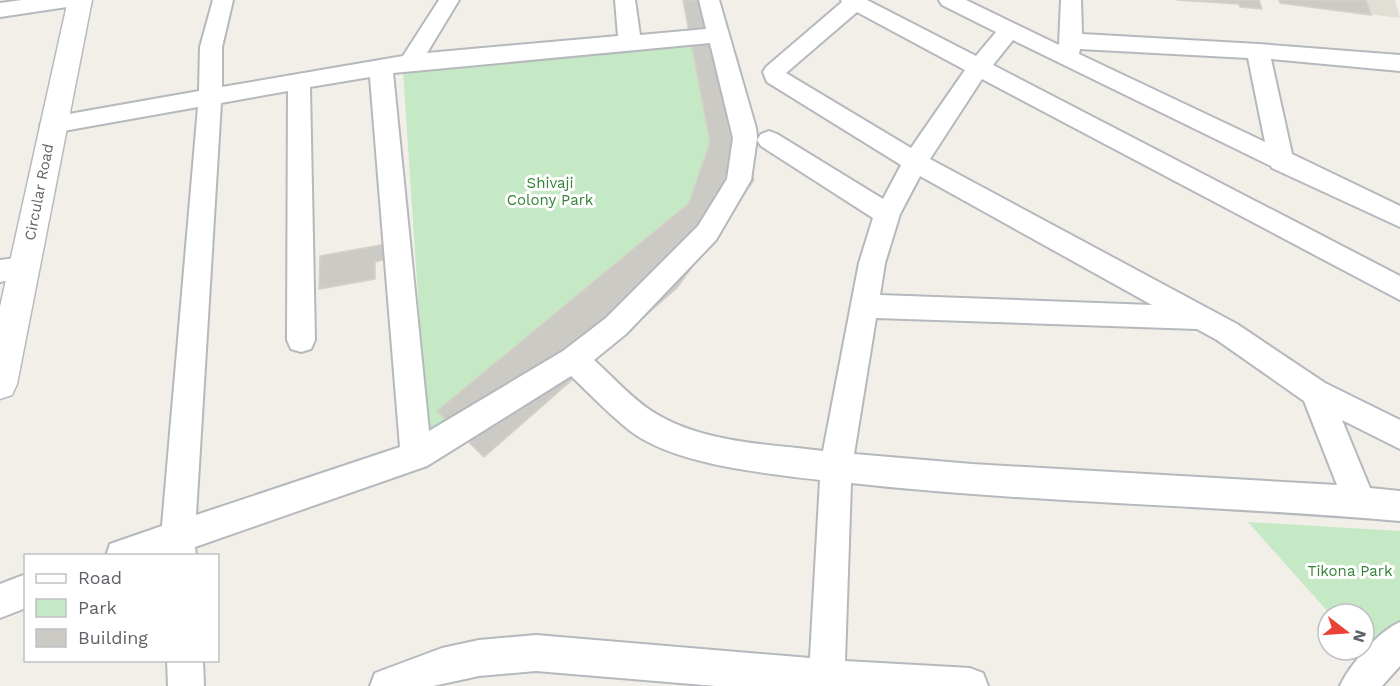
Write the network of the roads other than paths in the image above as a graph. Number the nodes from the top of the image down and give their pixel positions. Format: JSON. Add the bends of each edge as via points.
{"nodes":[{"id":1,"x":67,"y":0,"type":"edge"},
{"id":2,"x":80,"y":0,"type":"edge"},
{"id":3,"x":223,"y":0,"type":"edge"},
{"id":4,"x":449,"y":0,"type":"edge"},
{"id":5,"x":625,"y":0,"type":"edge"},
{"id":6,"x":709,"y":0,"type":"edge"},
{"id":7,"x":949,"y":0,"type":"edge"},
{"id":8,"x":1071,"y":0,"type":"edge"},
{"id":9,"x":853,"y":1,"type":"edge"},
{"id":10,"x":0,"y":10,"type":"edge"},
{"id":11,"x":1010,"y":30,"type":"junction"},
{"id":12,"x":718,"y":35,"type":"junction"},
{"id":13,"x":630,"y":42,"type":"junction"},
{"id":14,"x":1069,"y":50,"type":"junction"},
{"id":15,"x":1258,"y":51,"type":"junction"},
{"id":16,"x":410,"y":62,"type":"junction"},
{"id":17,"x":1400,"y":63,"type":"edge"},
{"id":18,"x":381,"y":68,"type":"junction"},
{"id":19,"x":978,"y":68,"type":"junction"},
{"id":20,"x":299,"y":83,"type":"junction"},
{"id":21,"x":210,"y":98,"type":"junction"},
{"id":22,"x":52,"y":126,"type":"junction"},
{"id":23,"x":769,"y":140,"type":"dead end"},
{"id":24,"x":915,"y":162,"type":"junction"},
{"id":25,"x":1281,"y":162,"type":"junction"},
{"id":26,"x":887,"y":214,"type":"junction"},
{"id":27,"x":1400,"y":217,"type":"edge"},
{"id":28,"x":12,"y":269,"type":"edge"},
{"id":29,"x":1400,"y":290,"type":"edge"},
{"id":30,"x":864,"y":306,"type":"junction"},
{"id":31,"x":1204,"y":319,"type":"junction"},
{"id":32,"x":301,"y":340,"type":"dead end"},
{"id":33,"x":573,"y":360,"type":"junction"},
{"id":34,"x":0,"y":384,"type":"edge"},
{"id":35,"x":1315,"y":392,"type":"junction"},
{"id":36,"x":1400,"y":435,"type":"edge"},
{"id":37,"x":416,"y":456,"type":"junction"},
{"id":38,"x":836,"y":467,"type":"junction"},
{"id":39,"x":1360,"y":502,"type":"junction"},
{"id":40,"x":1400,"y":506,"type":"edge"},
{"id":41,"x":179,"y":545,"type":"edge"},
{"id":42,"x":128,"y":554,"type":"edge"},
{"id":43,"x":24,"y":592,"type":"edge"},
{"id":44,"x":0,"y":600,"type":"edge"},
{"id":45,"x":1400,"y":640,"type":"edge"},
{"id":46,"x":184,"y":662,"type":"edge"},
{"id":47,"x":438,"y":676,"type":"edge"},
{"id":48,"x":827,"y":678,"type":"junction"},
{"id":49,"x":769,"y":679,"type":"edge"},
{"id":50,"x":880,"y":684,"type":"edge"},
{"id":51,"x":186,"y":686,"type":"edge"},
{"id":52,"x":388,"y":686,"type":"edge"},
{"id":53,"x":970,"y":686,"type":"edge"},
{"id":54,"x":1358,"y":686,"type":"edge"}],
"edges":[{"from":1,"to":10,"type":"street"},
{"from":2,"to":22,"type":"main road","name":"Circular Road"},
{"from":3,"to":21,"type":"street","via":[[211,47]]},
{"from":4,"to":16,"type":"street"},
{"from":5,"to":13,"type":"street"},
{"from":6,"to":12,"type":"street"},
{"from":7,"to":11,"type":"street"},
{"from":8,"to":14,"type":"street"},
{"from":9,"to":19,"type":"street"},
{"from":9,"to":24,"type":"street","via":[[773,75]]},
{"from":11,"to":14,"type":"street"},
{"from":11,"to":19,"type":"street"},
{"from":12,"to":13,"type":"street"},
{"from":12,"to":33,"type":"street","via":[[744,128],[739,180],[707,232],[616,326]]},
{"from":13,"to":16,"type":"street"},
{"from":14,"to":15,"type":"street"},
{"from":14,"to":25,"type":"street"},
{"from":15,"to":17,"type":"street"},
{"from":15,"to":25,"type":"street"},
{"from":16,"to":18,"type":"street"},
{"from":18,"to":20,"type":"street"},
{"from":18,"to":37,"type":"street"},
{"from":19,"to":24,"type":"street"},
{"from":19,"to":29,"type":"street"},
{"from":20,"to":21,"type":"street"},
{"from":20,"to":32,"type":"street"},
{"from":21,"to":22,"type":"street"},
{"from":21,"to":41,"type":"street"},
{"from":22,"to":28,"type":"main road","name":"Circular Road"},
{"from":23,"to":26,"type":"street"},
{"from":24,"to":26,"type":"street"},
{"from":24,"to":31,"type":"street"},
{"from":25,"to":27,"type":"street"},
{"from":26,"to":30,"type":"street"},
{"from":28,"to":34,"type":"main road","name":"Circular Road"},
{"from":30,"to":31,"type":"street"},
{"from":30,"to":38,"type":"street"},
{"from":31,"to":35,"type":"street"},
{"from":33,"to":37,"type":"street"},
{"from":33,"to":38,"type":"street","via":[[641,421],[666,434],[739,455]]},
{"from":35,"to":36,"type":"street"},
{"from":35,"to":39,"type":"street"},
{"from":37,"to":41,"type":"street"},
{"from":38,"to":39,"type":"street"},
{"from":38,"to":48,"type":"street"},
{"from":39,"to":40,"type":"street"},
{"from":41,"to":42,"type":"street"},
{"from":43,"to":44,"type":"street"},
{"from":45,"to":54,"type":"street"},
{"from":46,"to":51,"type":"street"},
{"from":47,"to":49,"type":"street","via":[[499,655],[537,653]]},
{"from":47,"to":52,"type":"street","via":[[414,673]]},
{"from":48,"to":49,"type":"street"},
{"from":48,"to":50,"type":"street"},
{"from":50,"to":53,"type":"street"}]}
